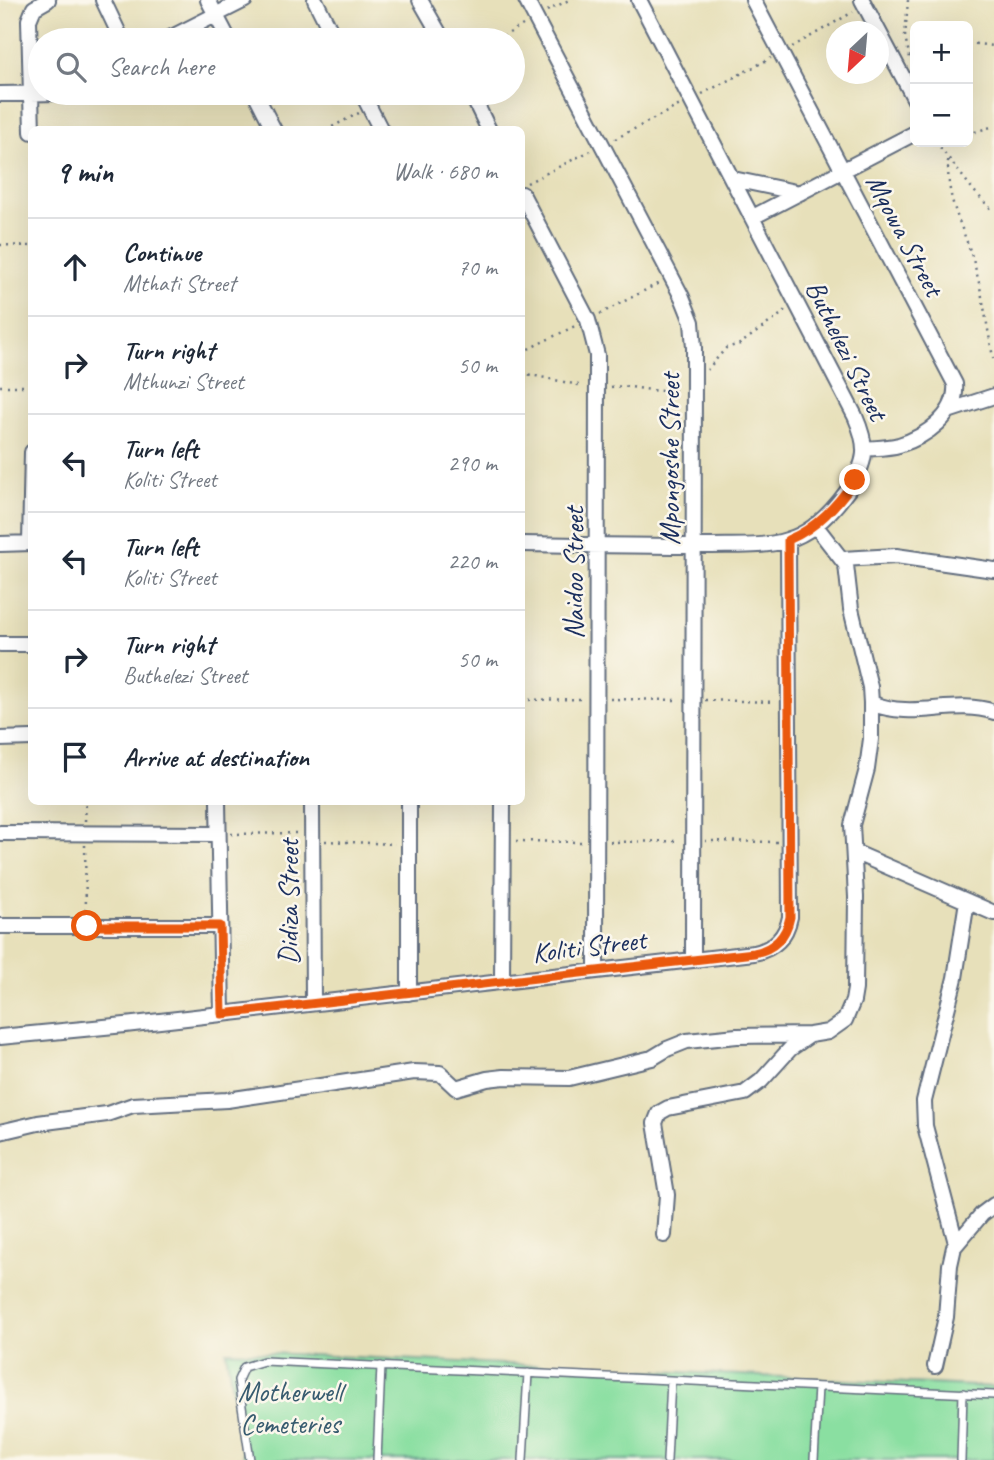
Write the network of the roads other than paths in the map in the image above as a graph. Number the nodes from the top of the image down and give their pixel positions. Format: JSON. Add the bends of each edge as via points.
{"nodes":[{"id":1,"x":48,"y":0,"type":"edge"},
{"id":2,"x":103,"y":0,"type":"edge"},
{"id":3,"x":208,"y":0,"type":"edge"},
{"id":4,"x":245,"y":0,"type":"edge"},
{"id":5,"x":314,"y":0,"type":"edge"},
{"id":6,"x":420,"y":0,"type":"edge"},
{"id":7,"x":526,"y":0,"type":"edge"},
{"id":8,"x":639,"y":0,"type":"edge"},
{"id":9,"x":753,"y":0,"type":"edge"},
{"id":10,"x":862,"y":0,"type":"edge"},
{"id":11,"x":216,"y":15,"type":"junction"},
{"id":12,"x":29,"y":28,"type":"edge"},
{"id":13,"x":116,"y":28,"type":"edge"},
{"id":14,"x":190,"y":28,"type":"edge"},
{"id":15,"x":223,"y":28,"type":"edge"},
{"id":16,"x":329,"y":28,"type":"edge"},
{"id":17,"x":436,"y":28,"type":"edge"},
{"id":18,"x":910,"y":91,"type":"edge"},
{"id":19,"x":0,"y":94,"type":"edge"},
{"id":20,"x":28,"y":94,"type":"edge"},
{"id":21,"x":31,"y":105,"type":"edge"},
{"id":22,"x":261,"y":105,"type":"edge"},
{"id":23,"x":368,"y":105,"type":"edge"},
{"id":24,"x":477,"y":105,"type":"edge"},
{"id":25,"x":32,"y":126,"type":"edge"},
{"id":26,"x":272,"y":126,"type":"edge"},
{"id":27,"x":379,"y":126,"type":"edge"},
{"id":28,"x":487,"y":126,"type":"edge"},
{"id":29,"x":910,"y":136,"type":"edge"},
{"id":30,"x":843,"y":171,"type":"junction"},
{"id":31,"x":733,"y":179,"type":"junction"},
{"id":32,"x":800,"y":193,"type":"junction"},
{"id":33,"x":525,"y":200,"type":"edge"},
{"id":34,"x":753,"y":217,"type":"junction"},
{"id":35,"x":994,"y":396,"type":"edge"},
{"id":36,"x":951,"y":410,"type":"junction"},
{"id":37,"x":865,"y":449,"type":"junction"},
{"id":38,"x":815,"y":525,"type":"junction"},
{"id":39,"x":788,"y":540,"type":"junction"},
{"id":40,"x":28,"y":543,"type":"edge"},
{"id":41,"x":0,"y":544,"type":"edge"},
{"id":42,"x":525,"y":544,"type":"edge"},
{"id":43,"x":598,"y":545,"type":"junction"},
{"id":44,"x":693,"y":546,"type":"junction"},
{"id":45,"x":842,"y":559,"type":"junction"},
{"id":46,"x":994,"y":570,"type":"edge"},
{"id":47,"x":0,"y":644,"type":"edge"},
{"id":48,"x":28,"y":644,"type":"edge"},
{"id":49,"x":871,"y":703,"type":"junction"},
{"id":50,"x":994,"y":712,"type":"edge"},
{"id":51,"x":0,"y":738,"type":"edge"},
{"id":52,"x":28,"y":738,"type":"edge"},
{"id":53,"x":218,"y":805,"type":"edge"},
{"id":54,"x":312,"y":805,"type":"edge"},
{"id":55,"x":409,"y":805,"type":"edge"},
{"id":56,"x":503,"y":805,"type":"edge"},
{"id":57,"x":0,"y":833,"type":"edge"},
{"id":58,"x":218,"y":834,"type":"junction"},
{"id":59,"x":855,"y":852,"type":"junction"},
{"id":60,"x":967,"y":901,"type":"junction"},
{"id":61,"x":994,"y":913,"type":"edge"},
{"id":62,"x":0,"y":926,"type":"edge"},
{"id":63,"x":220,"y":926,"type":"junction"},
{"id":64,"x":692,"y":958,"type":"junction"},
{"id":65,"x":596,"y":970,"type":"junction"},
{"id":66,"x":502,"y":980,"type":"junction"},
{"id":67,"x":409,"y":993,"type":"junction"},
{"id":68,"x":313,"y":1003,"type":"junction"},
{"id":69,"x":222,"y":1014,"type":"junction"},
{"id":70,"x":810,"y":1035,"type":"junction"},
{"id":71,"x":0,"y":1037,"type":"edge"},
{"id":72,"x":0,"y":1132,"type":"edge"},
{"id":73,"x":994,"y":1205,"type":"edge"},
{"id":74,"x":664,"y":1236,"type":"dead end"},
{"id":75,"x":956,"y":1244,"type":"junction"},
{"id":76,"x":381,"y":1366,"type":"junction"},
{"id":77,"x":935,"y":1366,"type":"dead end"},
{"id":78,"x":528,"y":1373,"type":"junction"},
{"id":79,"x":671,"y":1381,"type":"junction"},
{"id":80,"x":818,"y":1387,"type":"junction"},
{"id":81,"x":962,"y":1393,"type":"junction"},
{"id":82,"x":994,"y":1395,"type":"edge"},
{"id":83,"x":250,"y":1460,"type":"edge"},
{"id":84,"x":377,"y":1460,"type":"edge"},
{"id":85,"x":523,"y":1460,"type":"edge"},
{"id":86,"x":667,"y":1460,"type":"edge"},
{"id":87,"x":814,"y":1460,"type":"edge"},
{"id":88,"x":961,"y":1460,"type":"edge"}],
"edges":[{"from":1,"to":12,"type":"street","via":[[34,8]]},
{"from":2,"to":13,"type":"street"},
{"from":3,"to":11,"type":"street"},
{"from":4,"to":11,"type":"street"},
{"from":5,"to":16,"type":"street"},
{"from":6,"to":17,"type":"street"},
{"from":7,"to":44,"type":"street","name":"Mpongoshe Street","via":[[690,313],[694,348]]},
{"from":8,"to":31,"type":"street","name":"Buthelezi Street"},
{"from":9,"to":30,"type":"street","name":"Mqowa Street"},
{"from":10,"to":18,"type":"street"},
{"from":11,"to":14,"type":"street"},
{"from":11,"to":15,"type":"street"},
{"from":19,"to":20,"type":"street"},
{"from":21,"to":25,"type":"street"},
{"from":22,"to":26,"type":"street"},
{"from":23,"to":27,"type":"street"},
{"from":24,"to":28,"type":"street"},
{"from":29,"to":30,"type":"street"},
{"from":30,"to":32,"type":"street"},
{"from":30,"to":36,"type":"street","name":"Mqowa Street","via":[[952,376],[956,393]]},
{"from":31,"to":32,"type":"street"},
{"from":31,"to":34,"type":"street","name":"Buthelezi Street"},
{"from":32,"to":34,"type":"street"},
{"from":33,"to":43,"type":"street","name":"Naidoo Street","via":[[591,327],[597,355]]},
{"from":34,"to":37,"type":"street","name":"Buthelezi Street","via":[[855,416]]},
{"from":35,"to":36,"type":"street"},
{"from":36,"to":37,"type":"street","via":[[905,442]]},
{"from":37,"to":38,"type":"street","name":"Buthelezi Street","via":[[855,480]]},
{"from":38,"to":39,"type":"street","name":"Buthelezi Street"},
{"from":38,"to":45,"type":"street"},
{"from":39,"to":44,"type":"street","name":"Buthelezi Street"},
{"from":39,"to":64,"type":"street","name":"Koliti Street","via":[[790,917],[785,933],[763,951]]},
{"from":40,"to":41,"type":"street"},
{"from":42,"to":43,"type":"street","name":"Buthelezi Street"},
{"from":43,"to":44,"type":"street","name":"Buthelezi Street"},
{"from":43,"to":65,"type":"street","name":"Naidoo Street"},
{"from":44,"to":64,"type":"street","name":"Mpongoshe Street"},
{"from":45,"to":46,"type":"street","via":[[896,556]]},
{"from":45,"to":49,"type":"street"},
{"from":47,"to":48,"type":"street"},
{"from":49,"to":50,"type":"street","via":[[910,712],[968,707]]},
{"from":49,"to":59,"type":"street","via":[[867,769],[852,825]]},
{"from":51,"to":52,"type":"street"},
{"from":53,"to":58,"type":"street"},
{"from":54,"to":68,"type":"street","name":"Didiza Street"},
{"from":55,"to":67,"type":"street"},
{"from":56,"to":66,"type":"street"},
{"from":57,"to":58,"type":"street"},
{"from":58,"to":63,"type":"street"},
{"from":59,"to":60,"type":"street"},
{"from":59,"to":70,"type":"street","via":[[853,1001],[839,1026]]},
{"from":60,"to":61,"type":"street"},
{"from":60,"to":75,"type":"street","via":[[955,978],[924,1101],[925,1126]]},
{"from":62,"to":63,"type":"street"},
{"from":63,"to":69,"type":"street"},
{"from":64,"to":65,"type":"street","name":"Koliti Street"},
{"from":65,"to":66,"type":"street","name":"Koliti Street"},
{"from":66,"to":67,"type":"street","name":"Koliti Street"},
{"from":67,"to":68,"type":"street","name":"Koliti Street"},
{"from":68,"to":69,"type":"street","name":"Koliti Street"},
{"from":69,"to":71,"type":"street","name":"Koliti Street"},
{"from":70,"to":72,"type":"street","via":[[737,1035],[687,1041],[652,1058],[569,1078],[504,1077],[456,1088],[440,1073],[414,1072],[227,1100],[133,1105],[107,1114]]},
{"from":70,"to":74,"type":"street","via":[[745,1093],[659,1113],[655,1123],[668,1204]]},
{"from":73,"to":75,"type":"street"},
{"from":75,"to":77,"type":"street"},
{"from":76,"to":78,"type":"lane"},
{"from":76,"to":83,"type":"lane","via":[[264,1361],[244,1367],[238,1380]]},
{"from":76,"to":84,"type":"lane"},
{"from":78,"to":79,"type":"lane"},
{"from":78,"to":85,"type":"lane"},
{"from":79,"to":80,"type":"lane"},
{"from":79,"to":86,"type":"lane"},
{"from":80,"to":81,"type":"lane"},
{"from":80,"to":87,"type":"lane"},
{"from":81,"to":82,"type":"lane"},
{"from":81,"to":88,"type":"lane"}]}
